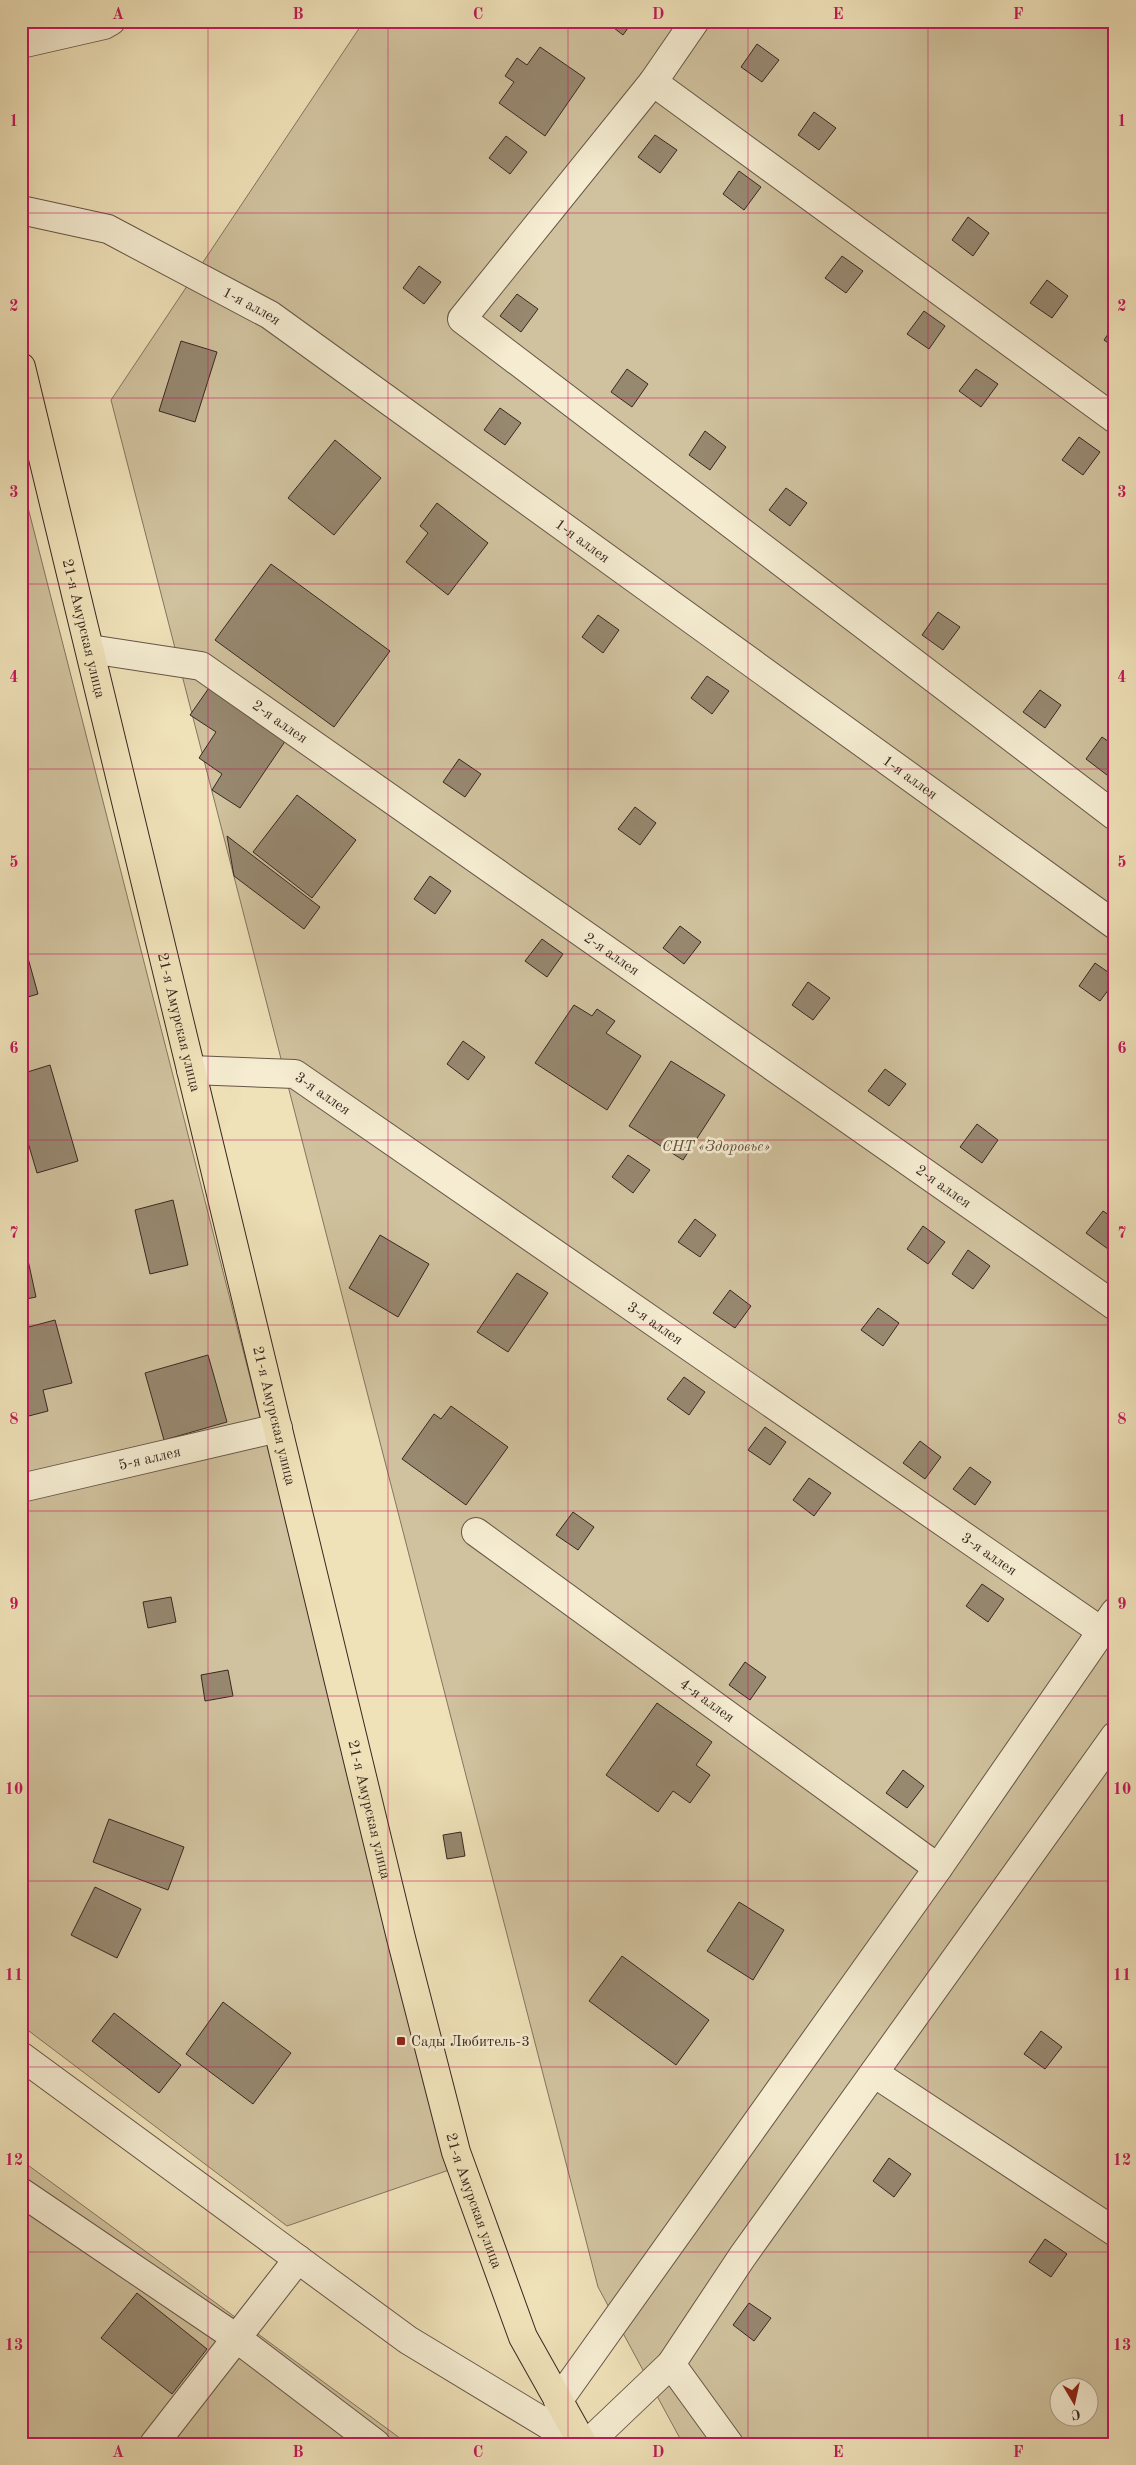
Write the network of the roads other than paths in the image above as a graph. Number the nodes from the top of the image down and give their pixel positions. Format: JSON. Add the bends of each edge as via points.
{"nodes":[{"id":1,"x":111,"y":21,"type":"edge"},
{"id":2,"x":695,"y":21,"type":"edge"},
{"id":3,"x":21,"y":44,"type":"edge"},
{"id":4,"x":653,"y":82,"type":"junction"},
{"id":5,"x":21,"y":210,"type":"edge"},
{"id":6,"x":21,"y":367,"type":"edge"},
{"id":7,"x":1115,"y":419,"type":"edge"},
{"id":8,"x":90,"y":650,"type":"junction"},
{"id":9,"x":1115,"y":816,"type":"edge"},
{"id":10,"x":1115,"y":925,"type":"edge"},
{"id":11,"x":191,"y":1070,"type":"junction"},
{"id":12,"x":1115,"y":1306,"type":"edge"},
{"id":13,"x":278,"y":1428,"type":"junction"},
{"id":14,"x":21,"y":1488,"type":"edge"},
{"id":15,"x":476,"y":1532,"type":"dead end"},
{"id":16,"x":1108,"y":1622,"type":"edge"},
{"id":17,"x":1115,"y":1736,"type":"edge"},
{"id":18,"x":938,"y":1868,"type":"junction"},
{"id":19,"x":21,"y":2056,"type":"edge"},
{"id":20,"x":874,"y":2073,"type":"junction"},
{"id":21,"x":21,"y":2192,"type":"edge"},
{"id":22,"x":1115,"y":2232,"type":"edge"},
{"id":23,"x":298,"y":2259,"type":"junction"},
{"id":24,"x":235,"y":2337,"type":"junction"},
{"id":25,"x":671,"y":2364,"type":"junction"},
{"id":26,"x":558,"y":2400,"type":"junction"},
{"id":27,"x":154,"y":2444,"type":"edge"},
{"id":28,"x":376,"y":2444,"type":"edge"},
{"id":29,"x":581,"y":2444,"type":"edge"},
{"id":30,"x":587,"y":2444,"type":"edge"},
{"id":31,"x":729,"y":2444,"type":"edge"}],
"edges":[{"from":1,"to":3,"type":"street"},
{"from":2,"to":4,"type":"street"},
{"from":4,"to":7,"type":"street"},
{"from":4,"to":9,"type":"street","via":[[462,319]]},
{"from":5,"to":10,"type":"street","name":"1-я аллея","via":[[108,229],[270,316]]},
{"from":6,"to":8,"type":"main road","name":"21-я Амурская улица"},
{"from":8,"to":11,"type":"main road","name":"21-я Амурская улица"},
{"from":8,"to":12,"type":"street","name":"2-я аллея","via":[[201,666]]},
{"from":11,"to":13,"type":"main road","name":"21-я Амурская улица"},
{"from":11,"to":16,"type":"street","name":"3-я аллея","via":[[295,1074]]},
{"from":13,"to":14,"type":"street","name":"5-я аллея"},
{"from":13,"to":26,"type":"main road","name":"21-я Амурская улица","via":[[456,2152],[523,2337]]},
{"from":15,"to":18,"type":"street","name":"4-я аллея"},
{"from":16,"to":18,"type":"street"},
{"from":17,"to":20,"type":"street"},
{"from":18,"to":26,"type":"street"},
{"from":19,"to":23,"type":"street"},
{"from":20,"to":22,"type":"street"},
{"from":20,"to":25,"type":"street","via":[[742,2257]]},
{"from":21,"to":24,"type":"street"},
{"from":23,"to":24,"type":"street"},
{"from":23,"to":29,"type":"street","via":[[408,2340]]},
{"from":24,"to":27,"type":"street"},
{"from":24,"to":28,"type":"street"},
{"from":25,"to":30,"type":"street"},
{"from":25,"to":31,"type":"street"},
{"from":26,"to":29,"type":"main road","name":"21-я Амурская улица"}]}
